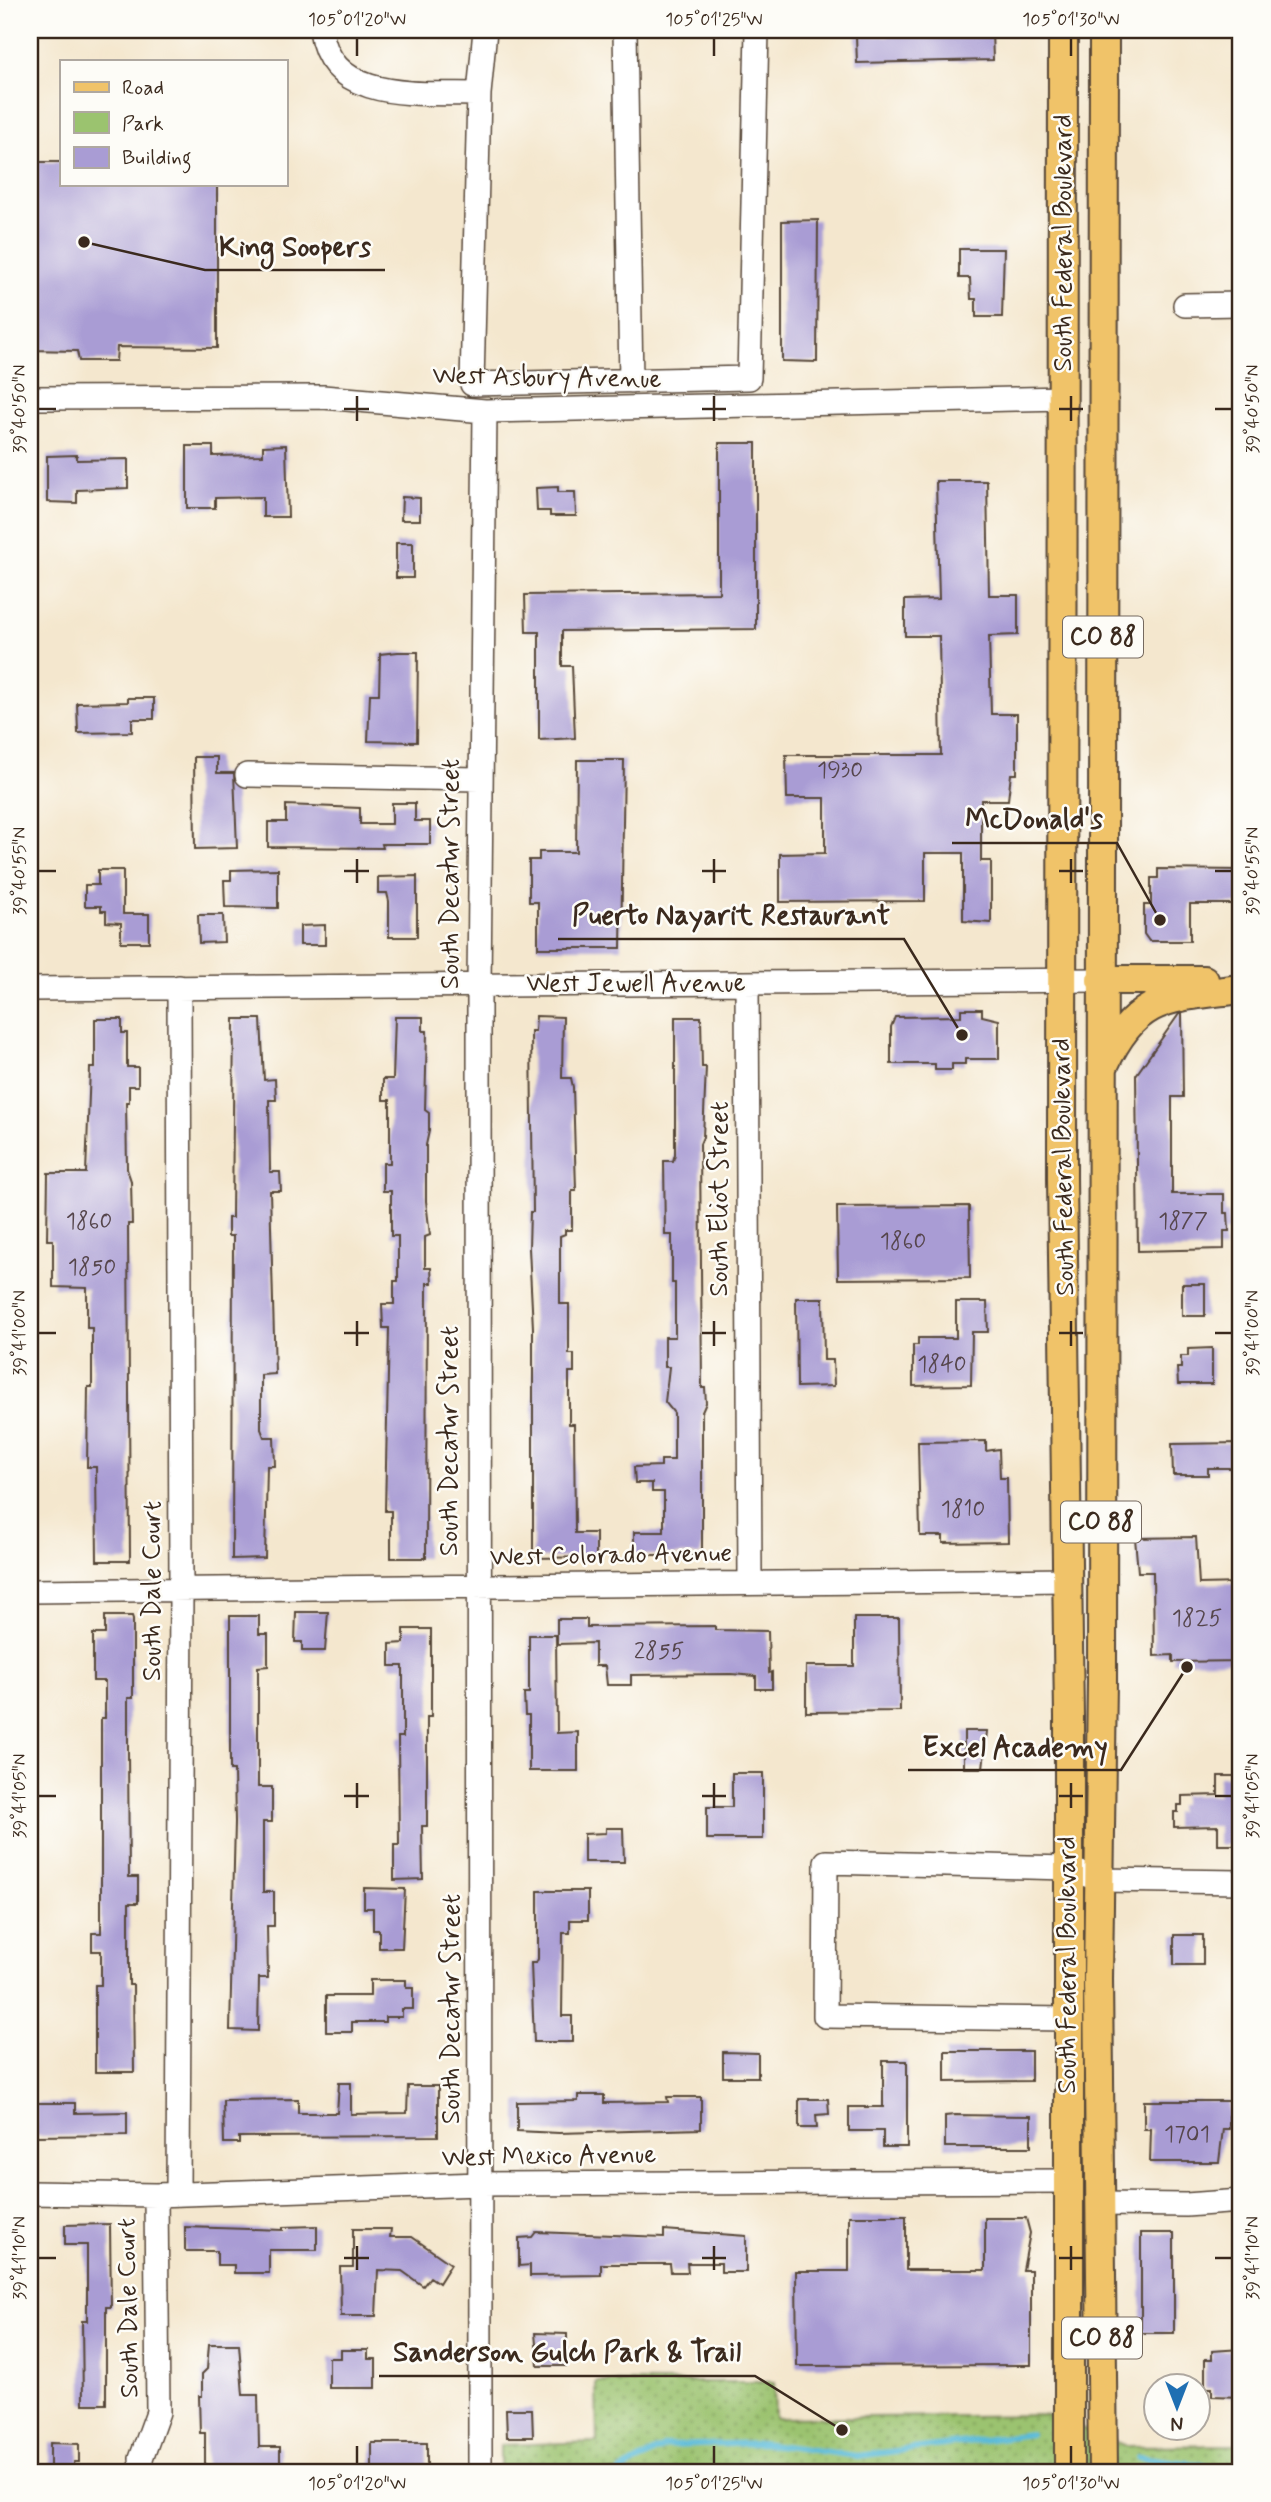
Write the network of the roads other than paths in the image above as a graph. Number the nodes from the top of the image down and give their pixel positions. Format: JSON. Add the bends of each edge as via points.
{"nodes":[{"id":1,"x":321,"y":30,"type":"edge"},
{"id":2,"x":485,"y":30,"type":"edge"},
{"id":3,"x":625,"y":30,"type":"edge"},
{"id":4,"x":757,"y":30,"type":"edge"},
{"id":5,"x":1063,"y":30,"type":"edge"},
{"id":6,"x":1104,"y":30,"type":"edge"},
{"id":7,"x":479,"y":94,"type":"junction"},
{"id":8,"x":1185,"y":304,"type":"dead end"},
{"id":9,"x":1241,"y":304,"type":"edge"},
{"id":10,"x":631,"y":381,"type":"junction"},
{"id":11,"x":30,"y":398,"type":"edge"},
{"id":12,"x":1064,"y":398,"type":"junction"},
{"id":13,"x":485,"y":411,"type":"junction"},
{"id":14,"x":247,"y":775,"type":"dead end"},
{"id":15,"x":480,"y":779,"type":"junction"},
{"id":16,"x":1101,"y":980,"type":"junction"},
{"id":17,"x":1241,"y":980,"type":"edge"},
{"id":18,"x":1063,"y":981,"type":"junction"},
{"id":19,"x":747,"y":983,"type":"junction"},
{"id":20,"x":479,"y":985,"type":"junction"},
{"id":21,"x":179,"y":987,"type":"junction"},
{"id":22,"x":30,"y":989,"type":"edge"},
{"id":23,"x":1241,"y":989,"type":"edge"},
{"id":24,"x":1102,"y":1070,"type":"junction"},
{"id":25,"x":1067,"y":1580,"type":"junction"},
{"id":26,"x":750,"y":1582,"type":"junction"},
{"id":27,"x":478,"y":1587,"type":"junction"},
{"id":28,"x":30,"y":1591,"type":"edge"},
{"id":29,"x":181,"y":1591,"type":"junction"},
{"id":30,"x":1067,"y":1868,"type":"junction"},
{"id":31,"x":1100,"y":1880,"type":"junction"},
{"id":32,"x":1241,"y":1882,"type":"edge"},
{"id":33,"x":1067,"y":2019,"type":"junction"},
{"id":34,"x":1069,"y":2181,"type":"junction"},
{"id":35,"x":481,"y":2184,"type":"junction"},
{"id":36,"x":30,"y":2193,"type":"edge"},
{"id":37,"x":167,"y":2194,"type":"junction"},
{"id":38,"x":1241,"y":2201,"type":"edge"},
{"id":39,"x":1102,"y":2204,"type":"junction"},
{"id":40,"x":141,"y":2459,"type":"dead end"},
{"id":41,"x":481,"y":2472,"type":"edge"},
{"id":42,"x":1069,"y":2472,"type":"edge"},
{"id":43,"x":1103,"y":2472,"type":"edge"}],
"edges":[{"from":1,"to":7,"type":"street","via":[[327,54],[348,79],[382,90]]},
{"from":2,"to":7,"type":"street"},
{"from":3,"to":10,"type":"street"},
{"from":4,"to":10,"type":"street","via":[[749,378]]},
{"from":5,"to":12,"type":"main road","name":"South Federal Boulevard","number":"CO 88"},
{"from":6,"to":16,"type":"main road","name":"South Federal Boulevard","number":"CO 88"},
{"from":7,"to":10,"type":"street","via":[[472,384]]},
{"from":8,"to":9,"type":"street"},
{"from":11,"to":13,"type":"street","name":"West Asbury Avenue","via":[[323,397]]},
{"from":12,"to":13,"type":"street","name":"West Asbury Avenue"},
{"from":12,"to":18,"type":"main road","name":"South Federal Boulevard","number":"CO 88"},
{"from":13,"to":15,"type":"street","name":"South Decatur Street"},
{"from":14,"to":15,"type":"street"},
{"from":15,"to":20,"type":"street","name":"South Decatur Street"},
{"from":16,"to":17,"type":"main road","name":"West Jewell Avenue"},
{"from":16,"to":18,"type":"street","name":"West Jewell Avenue"},
{"from":16,"to":24,"type":"main road","name":"South Federal Boulevard","number":"CO 88"},
{"from":18,"to":19,"type":"street","name":"West Jewell Avenue"},
{"from":18,"to":25,"type":"main road","name":"South Federal Boulevard","number":"CO 88"},
{"from":19,"to":20,"type":"street","name":"West Jewell Avenue"},
{"from":19,"to":26,"type":"street","name":"South Eliot Street"},
{"from":20,"to":21,"type":"street","name":"West Jewell Avenue"},
{"from":20,"to":27,"type":"street","name":"South Decatur Street"},
{"from":21,"to":22,"type":"street","name":"West Jewell Avenue"},
{"from":21,"to":29,"type":"street","name":"South Dale Court"},
{"from":23,"to":24,"type":"main road","via":[[1156,1002],[1119,1038]]},
{"from":24,"to":31,"type":"main road","name":"South Federal Boulevard","number":"CO 88"},
{"from":25,"to":26,"type":"street","name":"West Colorado Avenue"},
{"from":25,"to":30,"type":"main road","name":"South Federal Boulevard","number":"CO 88"},
{"from":26,"to":27,"type":"street","name":"West Colorado Avenue"},
{"from":27,"to":29,"type":"street","name":"West Colorado Avenue"},
{"from":27,"to":35,"type":"street","name":"South Decatur Street"},
{"from":28,"to":29,"type":"street","name":"West Colorado Avenue"},
{"from":29,"to":37,"type":"street","name":"South Dale Court"},
{"from":30,"to":31,"type":"street"},
{"from":30,"to":33,"type":"main road","name":"South Federal Boulevard"},
{"from":30,"to":33,"type":"street","via":[[826,1862],[825,2016]]},
{"from":31,"to":32,"type":"street"},
{"from":31,"to":39,"type":"main road","name":"South Federal Boulevard","number":"CO 88"},
{"from":33,"to":34,"type":"main road","name":"South Federal Boulevard"},
{"from":34,"to":35,"type":"street","name":"West Mexico Avenue"},
{"from":34,"to":42,"type":"main road","name":"South Federal Boulevard"},
{"from":35,"to":37,"type":"street","name":"West Mexico Avenue"},
{"from":35,"to":41,"type":"street","name":"South Decatur Street"},
{"from":36,"to":37,"type":"street","name":"West Mexico Avenue"},
{"from":37,"to":40,"type":"street","name":"South Dale Court","via":[[158,2412]]},
{"from":38,"to":39,"type":"street"},
{"from":39,"to":43,"type":"main road","name":"South Federal Boulevard","number":"CO 88"}]}
